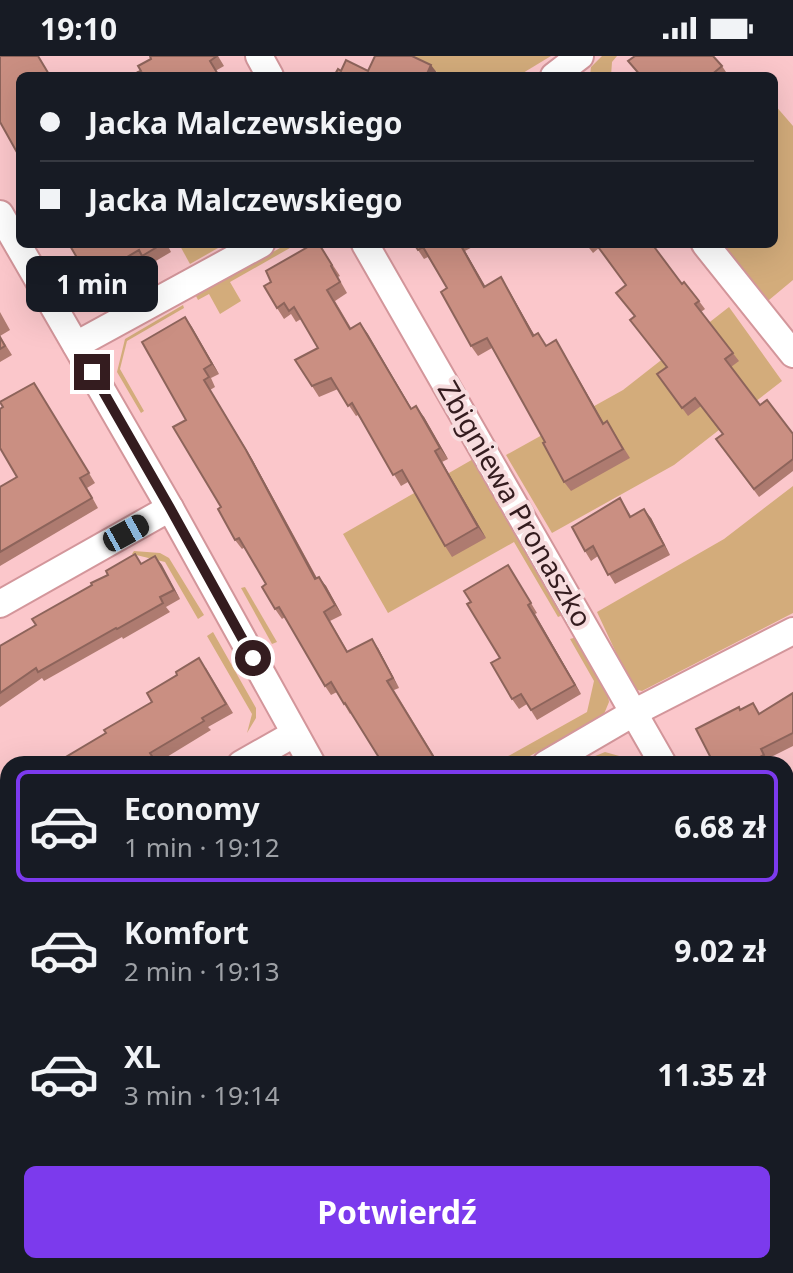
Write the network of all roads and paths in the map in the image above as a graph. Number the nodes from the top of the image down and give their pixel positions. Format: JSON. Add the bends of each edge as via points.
{"nodes":[{"id":1,"x":0,"y":214,"type":"edge"},
{"id":2,"x":16,"y":242,"type":"edge"},
{"id":3,"x":20,"y":248,"type":"edge"},
{"id":4,"x":254,"y":248,"type":"edge"},
{"id":5,"x":367,"y":248,"type":"edge"},
{"id":6,"x":708,"y":248,"type":"edge"},
{"id":7,"x":76,"y":345,"type":"junction"},
{"id":8,"x":793,"y":354,"type":"edge"},
{"id":9,"x":170,"y":508,"type":"junction"},
{"id":10,"x":0,"y":604,"type":"edge"},
{"id":11,"x":793,"y":631,"type":"edge"},
{"id":12,"x":635,"y":712,"type":"junction"},
{"id":13,"x":294,"y":734,"type":"junction"},
{"id":14,"x":255,"y":756,"type":"edge"},
{"id":15,"x":307,"y":756,"type":"edge"},
{"id":16,"x":560,"y":756,"type":"edge"},
{"id":17,"x":659,"y":756,"type":"edge"}],
"edges":[{"from":1,"to":2,"type":"street"},
{"from":3,"to":7,"type":"street"},
{"from":4,"to":7,"type":"street"},
{"from":5,"to":12,"type":"street","name":"Zbigniewa Pronaszko"},
{"from":6,"to":8,"type":"street"},
{"from":7,"to":9,"type":"street"},
{"from":9,"to":10,"type":"street"},
{"from":9,"to":13,"type":"street"},
{"from":11,"to":12,"type":"street"},
{"from":12,"to":16,"type":"street"},
{"from":12,"to":17,"type":"street","name":"Zbigniewa Pronaszko"},
{"from":13,"to":14,"type":"street"},
{"from":13,"to":15,"type":"street"}]}
